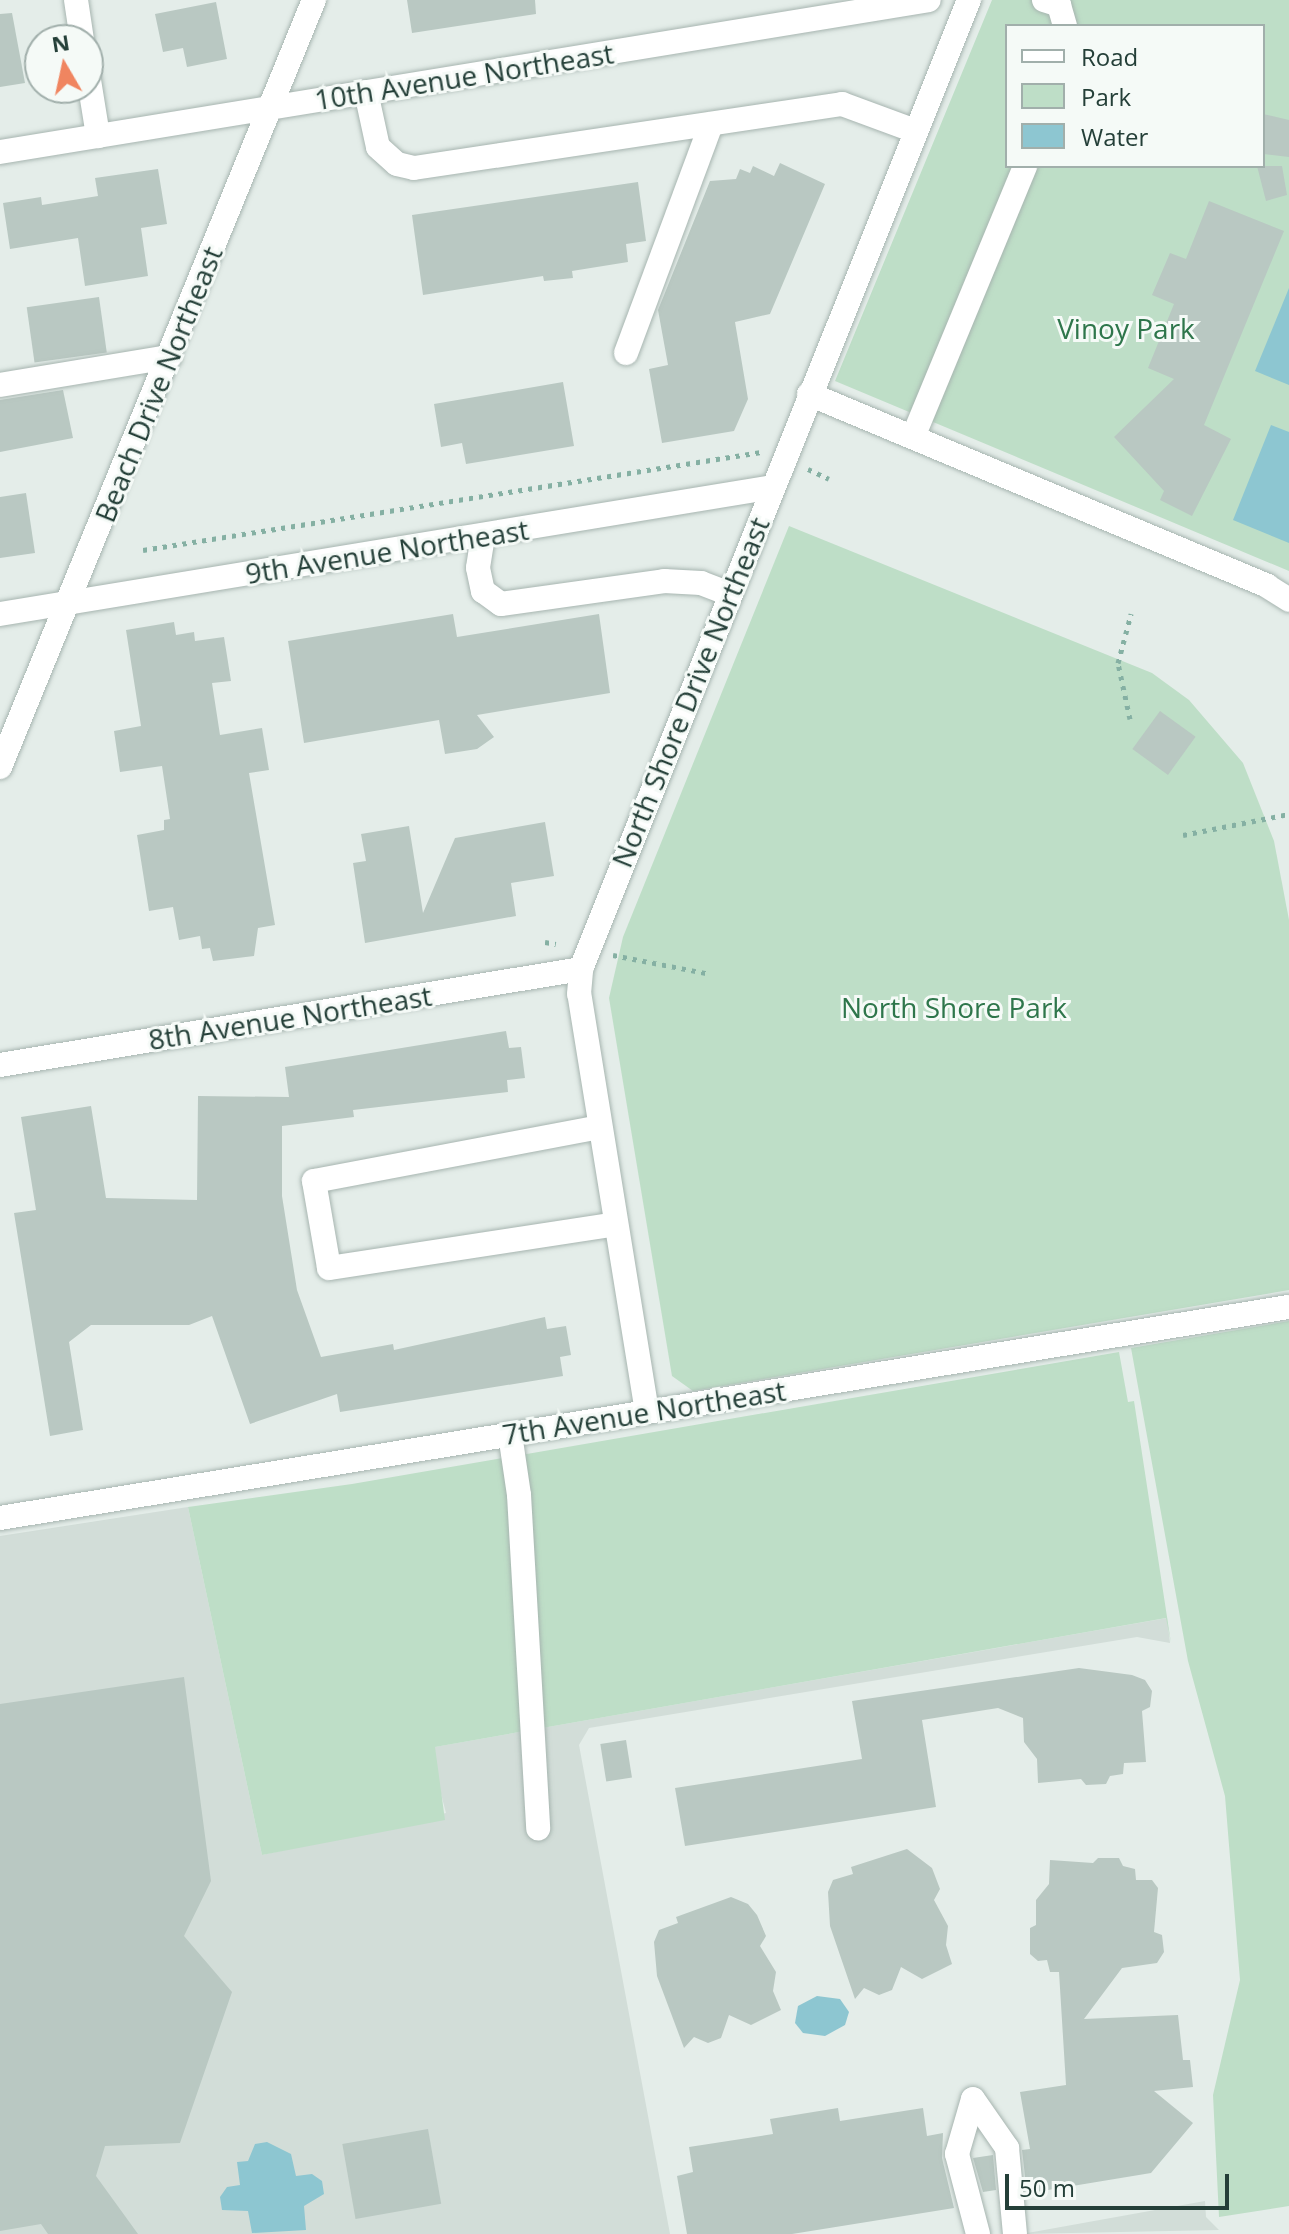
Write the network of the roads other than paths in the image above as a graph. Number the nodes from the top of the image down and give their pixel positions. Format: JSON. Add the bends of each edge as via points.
{"nodes":[{"id":1,"x":76,"y":0,"type":"edge"},
{"id":2,"x":314,"y":0,"type":"edge"},
{"id":3,"x":929,"y":0,"type":"edge"},
{"id":4,"x":969,"y":0,"type":"edge"},
{"id":5,"x":1044,"y":0,"type":"edge"},
{"id":6,"x":80,"y":24,"type":"edge"},
{"id":7,"x":1064,"y":24,"type":"edge"},
{"id":8,"x":366,"y":92,"type":"junction"},
{"id":9,"x":93,"y":104,"type":"edge"},
{"id":10,"x":268,"y":108,"type":"junction"},
{"id":11,"x":711,"y":124,"type":"junction"},
{"id":12,"x":915,"y":131,"type":"junction"},
{"id":13,"x":98,"y":136,"type":"junction"},
{"id":14,"x":0,"y":152,"type":"edge"},
{"id":15,"x":1024,"y":168,"type":"edge"},
{"id":16,"x":626,"y":353,"type":"dead end"},
{"id":17,"x":170,"y":357,"type":"junction"},
{"id":18,"x":0,"y":385,"type":"edge"},
{"id":19,"x":809,"y":394,"type":"junction"},
{"id":20,"x":913,"y":437,"type":"junction"},
{"id":21,"x":773,"y":487,"type":"junction"},
{"id":22,"x":483,"y":536,"type":"junction"},
{"id":23,"x":729,"y":594,"type":"junction"},
{"id":24,"x":1289,"y":600,"type":"edge"},
{"id":25,"x":71,"y":602,"type":"junction"},
{"id":26,"x":0,"y":614,"type":"edge"},
{"id":27,"x":0,"y":767,"type":"edge"},
{"id":28,"x":583,"y":960,"type":"junction"},
{"id":29,"x":0,"y":1065,"type":"edge"},
{"id":30,"x":600,"y":1127,"type":"junction"},
{"id":31,"x":616,"y":1224,"type":"junction"},
{"id":32,"x":1289,"y":1307,"type":"edge"},
{"id":33,"x":647,"y":1412,"type":"junction"},
{"id":34,"x":510,"y":1434,"type":"junction"},
{"id":35,"x":0,"y":1518,"type":"edge"},
{"id":36,"x":538,"y":1828,"type":"dead end"},
{"id":37,"x":978,"y":2234,"type":"edge"},
{"id":38,"x":1015,"y":2234,"type":"edge"}],
"edges":[{"from":1,"to":6,"type":"street"},
{"from":2,"to":10,"type":"street","name":"Beach Drive Northeast"},
{"from":3,"to":8,"type":"street","name":"10th Avenue Northeast"},
{"from":4,"to":12,"type":"street","name":"North Shore Drive Northeast"},
{"from":5,"to":7,"type":"street","via":[[1059,5]]},
{"from":8,"to":10,"type":"street","name":"10th Avenue Northeast"},
{"from":8,"to":11,"type":"street","via":[[378,147],[397,164],[414,168]]},
{"from":9,"to":13,"type":"street"},
{"from":10,"to":13,"type":"street","name":"10th Avenue Northeast"},
{"from":10,"to":17,"type":"street","name":"Beach Drive Northeast"},
{"from":11,"to":12,"type":"street","via":[[842,104]]},
{"from":11,"to":16,"type":"street"},
{"from":12,"to":19,"type":"street","name":"North Shore Drive Northeast"},
{"from":13,"to":14,"type":"street","name":"10th Avenue Northeast"},
{"from":15,"to":20,"type":"street"},
{"from":17,"to":18,"type":"street"},
{"from":17,"to":25,"type":"street","name":"Beach Drive Northeast"},
{"from":19,"to":20,"type":"street"},
{"from":19,"to":21,"type":"street","name":"North Shore Drive Northeast"},
{"from":20,"to":24,"type":"street"},
{"from":21,"to":22,"type":"street","name":"9th Avenue Northeast"},
{"from":21,"to":23,"type":"street","name":"North Shore Drive Northeast"},
{"from":22,"to":23,"type":"street","via":[[478,568],[483,591],[501,604],[664,581],[701,583]]},
{"from":22,"to":25,"type":"street","name":"9th Avenue Northeast"},
{"from":23,"to":28,"type":"street","name":"North Shore Drive Northeast"},
{"from":25,"to":26,"type":"street","name":"9th Avenue Northeast"},
{"from":25,"to":27,"type":"street","name":"Beach Drive Northeast"},
{"from":28,"to":29,"type":"street","name":"8th Avenue Northeast"},
{"from":28,"to":30,"type":"street","name":"North Shore Drive Northeast","via":[[579,994]]},
{"from":30,"to":31,"type":"street","name":"North Shore Drive Northeast"},
{"from":30,"to":31,"type":"street","via":[[314,1181],[329,1268]]},
{"from":31,"to":33,"type":"street","name":"North Shore Drive Northeast"},
{"from":32,"to":33,"type":"street","name":"7th Avenue Northeast"},
{"from":33,"to":34,"type":"street","name":"7th Avenue Northeast"},
{"from":34,"to":35,"type":"street","name":"7th Avenue Northeast"},
{"from":34,"to":36,"type":"street","via":[[519,1495]]},
{"from":37,"to":38,"type":"street","via":[[957,2154],[973,2099],[1007,2148]]}]}
